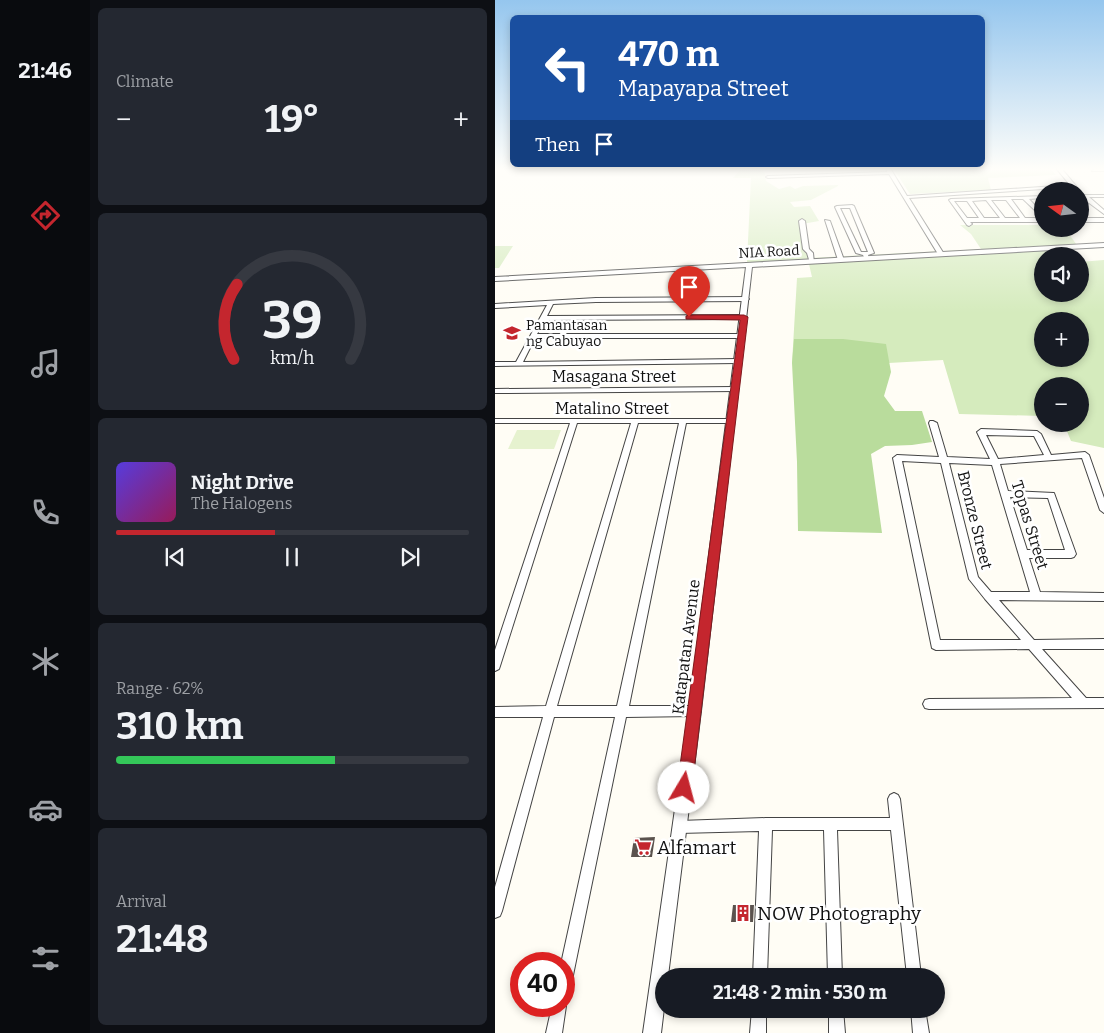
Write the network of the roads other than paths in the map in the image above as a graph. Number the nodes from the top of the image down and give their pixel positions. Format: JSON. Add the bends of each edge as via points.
{"nodes":[{"id":1,"x":842,"y":216,"type":"edge"},
{"id":2,"x":856,"y":216,"type":"edge"},
{"id":3,"x":918,"y":216,"type":"edge"},
{"id":4,"x":963,"y":216,"type":"edge"},
{"id":5,"x":980,"y":216,"type":"edge"},
{"id":6,"x":1001,"y":216,"type":"edge"},
{"id":7,"x":1021,"y":216,"type":"edge"},
{"id":8,"x":1034,"y":219,"type":"edge"},
{"id":9,"x":983,"y":220,"type":"junction"},
{"id":10,"x":1004,"y":220,"type":"junction"},
{"id":11,"x":1024,"y":220,"type":"junction"},
{"id":12,"x":1089,"y":220,"type":"edge"},
{"id":13,"x":1104,"y":220,"type":"edge"},
{"id":14,"x":802,"y":221,"type":"dead end"},
{"id":15,"x":827,"y":221,"type":"dead end"},
{"id":16,"x":861,"y":230,"type":"junction"},
{"id":17,"x":849,"y":231,"type":"junction"},
{"id":18,"x":1104,"y":245,"type":"edge"},
{"id":19,"x":941,"y":254,"type":"junction"},
{"id":20,"x":866,"y":256,"type":"junction"},
{"id":21,"x":841,"y":260,"type":"junction"},
{"id":22,"x":812,"y":262,"type":"junction"},
{"id":23,"x":749,"y":266,"type":"junction"},
{"id":24,"x":495,"y":279,"type":"edge"},
{"id":25,"x":746,"y":299,"type":"junction"},
{"id":26,"x":551,"y":303,"type":"junction"},
{"id":27,"x":495,"y":306,"type":"edge"},
{"id":28,"x":744,"y":317,"type":"junction"},
{"id":29,"x":542,"y":318,"type":"junction"},
{"id":30,"x":533,"y":336,"type":"junction"},
{"id":31,"x":742,"y":336,"type":"junction"},
{"id":32,"x":738,"y":361,"type":"junction"},
{"id":33,"x":495,"y":364,"type":"edge"},
{"id":34,"x":518,"y":364,"type":"junction"},
{"id":35,"x":734,"y":389,"type":"junction"},
{"id":36,"x":495,"y":391,"type":"edge"},
{"id":37,"x":495,"y":421,"type":"edge"},
{"id":38,"x":730,"y":421,"type":"junction"},
{"id":39,"x":575,"y":422,"type":"junction"},
{"id":40,"x":635,"y":422,"type":"junction"},
{"id":41,"x":683,"y":422,"type":"junction"},
{"id":42,"x":933,"y":423,"type":"dead end"},
{"id":43,"x":897,"y":458,"type":"joint"},
{"id":44,"x":1049,"y":458,"type":"junction"},
{"id":45,"x":945,"y":459,"type":"junction"},
{"id":46,"x":995,"y":462,"type":"junction"},
{"id":47,"x":1005,"y":494,"type":"junction"},
{"id":48,"x":1104,"y":510,"type":"edge"},
{"id":49,"x":1024,"y":554,"type":"junction"},
{"id":50,"x":988,"y":596,"type":"junction"},
{"id":51,"x":1036,"y":596,"type":"junction"},
{"id":52,"x":1104,"y":597,"type":"edge"},
{"id":53,"x":1031,"y":644,"type":"junction"},
{"id":54,"x":1104,"y":644,"type":"edge"},
{"id":55,"x":495,"y":666,"type":"edge"},
{"id":56,"x":929,"y":704,"type":"dead end"},
{"id":57,"x":1084,"y":704,"type":"junction"},
{"id":58,"x":1104,"y":704,"type":"edge"},
{"id":59,"x":695,"y":711,"type":"junction"},
{"id":60,"x":495,"y":712,"type":"edge"},
{"id":61,"x":549,"y":712,"type":"junction"},
{"id":62,"x":621,"y":712,"type":"junction"},
{"id":63,"x":894,"y":799,"type":"dead end"},
{"id":64,"x":766,"y":824,"type":"junction"},
{"id":65,"x":830,"y":824,"type":"junction"},
{"id":66,"x":897,"y":824,"type":"junction"},
{"id":67,"x":679,"y":827,"type":"junction"},
{"id":68,"x":495,"y":911,"type":"edge"},
{"id":69,"x":571,"y":952,"type":"edge"},
{"id":70,"x":760,"y":968,"type":"edge"},
{"id":71,"x":835,"y":968,"type":"edge"},
{"id":72,"x":913,"y":968,"type":"edge"},
{"id":73,"x":557,"y":1017,"type":"edge"},
{"id":74,"x":759,"y":1018,"type":"edge"},
{"id":75,"x":836,"y":1018,"type":"edge"},
{"id":76,"x":919,"y":1018,"type":"edge"},
{"id":77,"x":554,"y":1033,"type":"edge"},
{"id":78,"x":652,"y":1033,"type":"edge"},
{"id":79,"x":758,"y":1033,"type":"edge"},
{"id":80,"x":837,"y":1033,"type":"edge"},
{"id":81,"x":921,"y":1033,"type":"edge"}],
"edges":[{"from":1,"to":17,"type":"street"},
{"from":2,"to":16,"type":"street"},
{"from":3,"to":19,"type":"street"},
{"from":4,"to":9,"type":"street","via":[[967,222]]},
{"from":5,"to":9,"type":"street"},
{"from":6,"to":10,"type":"street"},
{"from":7,"to":11,"type":"street"},
{"from":8,"to":11,"type":"street"},
{"from":9,"to":10,"type":"street"},
{"from":10,"to":11,"type":"street"},
{"from":12,"to":13,"type":"street"},
{"from":14,"to":22,"type":"street","via":[[806,249]]},
{"from":15,"to":21,"type":"street"},
{"from":16,"to":17,"type":"street"},
{"from":16,"to":20,"type":"street","via":[[871,253]]},
{"from":17,"to":20,"type":"street","via":[[859,254]]},
{"from":18,"to":19,"type":"street","name":"NIA Road"},
{"from":19,"to":20,"type":"street","name":"NIA Road"},
{"from":20,"to":21,"type":"street","name":"NIA Road"},
{"from":21,"to":22,"type":"street","name":"NIA Road"},
{"from":22,"to":23,"type":"street","name":"NIA Road"},
{"from":23,"to":24,"type":"street","name":"NIA Road"},
{"from":23,"to":25,"type":"street","name":"Katapatan Avenue"},
{"from":25,"to":26,"type":"street"},
{"from":25,"to":28,"type":"street","name":"Katapatan Avenue"},
{"from":26,"to":27,"type":"street"},
{"from":26,"to":29,"type":"street"},
{"from":28,"to":29,"type":"street"},
{"from":28,"to":31,"type":"street","name":"Katapatan Avenue"},
{"from":29,"to":30,"type":"street"},
{"from":30,"to":31,"type":"street"},
{"from":30,"to":34,"type":"street"},
{"from":31,"to":32,"type":"street","name":"Katapatan Avenue"},
{"from":32,"to":34,"type":"street"},
{"from":32,"to":35,"type":"street","name":"Katapatan Avenue"},
{"from":33,"to":34,"type":"street"},
{"from":35,"to":36,"type":"street","name":"Masagana Street"},
{"from":35,"to":38,"type":"street","name":"Katapatan Avenue"},
{"from":37,"to":39,"type":"street","name":"Matalino Street"},
{"from":38,"to":41,"type":"street","name":"Matalino Street"},
{"from":38,"to":59,"type":"street","name":"Katapatan Avenue"},
{"from":39,"to":40,"type":"street","name":"Matalino Street"},
{"from":39,"to":55,"type":"street"},
{"from":40,"to":41,"type":"street","name":"Matalino Street"},
{"from":40,"to":61,"type":"street"},
{"from":41,"to":62,"type":"street"},
{"from":42,"to":45,"type":"street","name":"Bronze Street"},
{"from":43,"to":45,"type":"street"},
{"from":43,"to":53,"type":"street","via":[[936,645]]},
{"from":44,"to":46,"type":"street"},
{"from":44,"to":46,"type":"street","name":"Topas Street","via":[[1037,434],[981,432]]},
{"from":44,"to":48,"type":"street","via":[[1085,455]]},
{"from":45,"to":46,"type":"street"},
{"from":45,"to":50,"type":"street","name":"Bronze Street","via":[[974,579]]},
{"from":46,"to":47,"type":"street","name":"Topas Street"},
{"from":47,"to":49,"type":"street","name":"Topas Street"},
{"from":47,"to":49,"type":"street","via":[[1051,495],[1071,554]]},
{"from":49,"to":51,"type":"street","name":"Topas Street"},
{"from":50,"to":51,"type":"street"},
{"from":50,"to":53,"type":"street","name":"Bronze Street"},
{"from":51,"to":52,"type":"street"},
{"from":53,"to":54,"type":"street"},
{"from":53,"to":57,"type":"street","name":"Bronze Street"},
{"from":56,"to":57,"type":"street"},
{"from":57,"to":58,"type":"street"},
{"from":59,"to":62,"type":"street"},
{"from":59,"to":67,"type":"street","name":"Katapatan Avenue"},
{"from":60,"to":61,"type":"street"},
{"from":61,"to":62,"type":"street"},
{"from":61,"to":68,"type":"street"},
{"from":62,"to":69,"type":"street"},
{"from":63,"to":66,"type":"street"},
{"from":64,"to":65,"type":"street"},
{"from":64,"to":67,"type":"street"},
{"from":64,"to":70,"type":"street"},
{"from":65,"to":66,"type":"street"},
{"from":65,"to":71,"type":"street"},
{"from":66,"to":72,"type":"street"},
{"from":67,"to":78,"type":"street","name":"Katapatan Avenue"},
{"from":73,"to":77,"type":"street"},
{"from":74,"to":79,"type":"street"},
{"from":75,"to":80,"type":"street"},
{"from":76,"to":81,"type":"street"}]}
